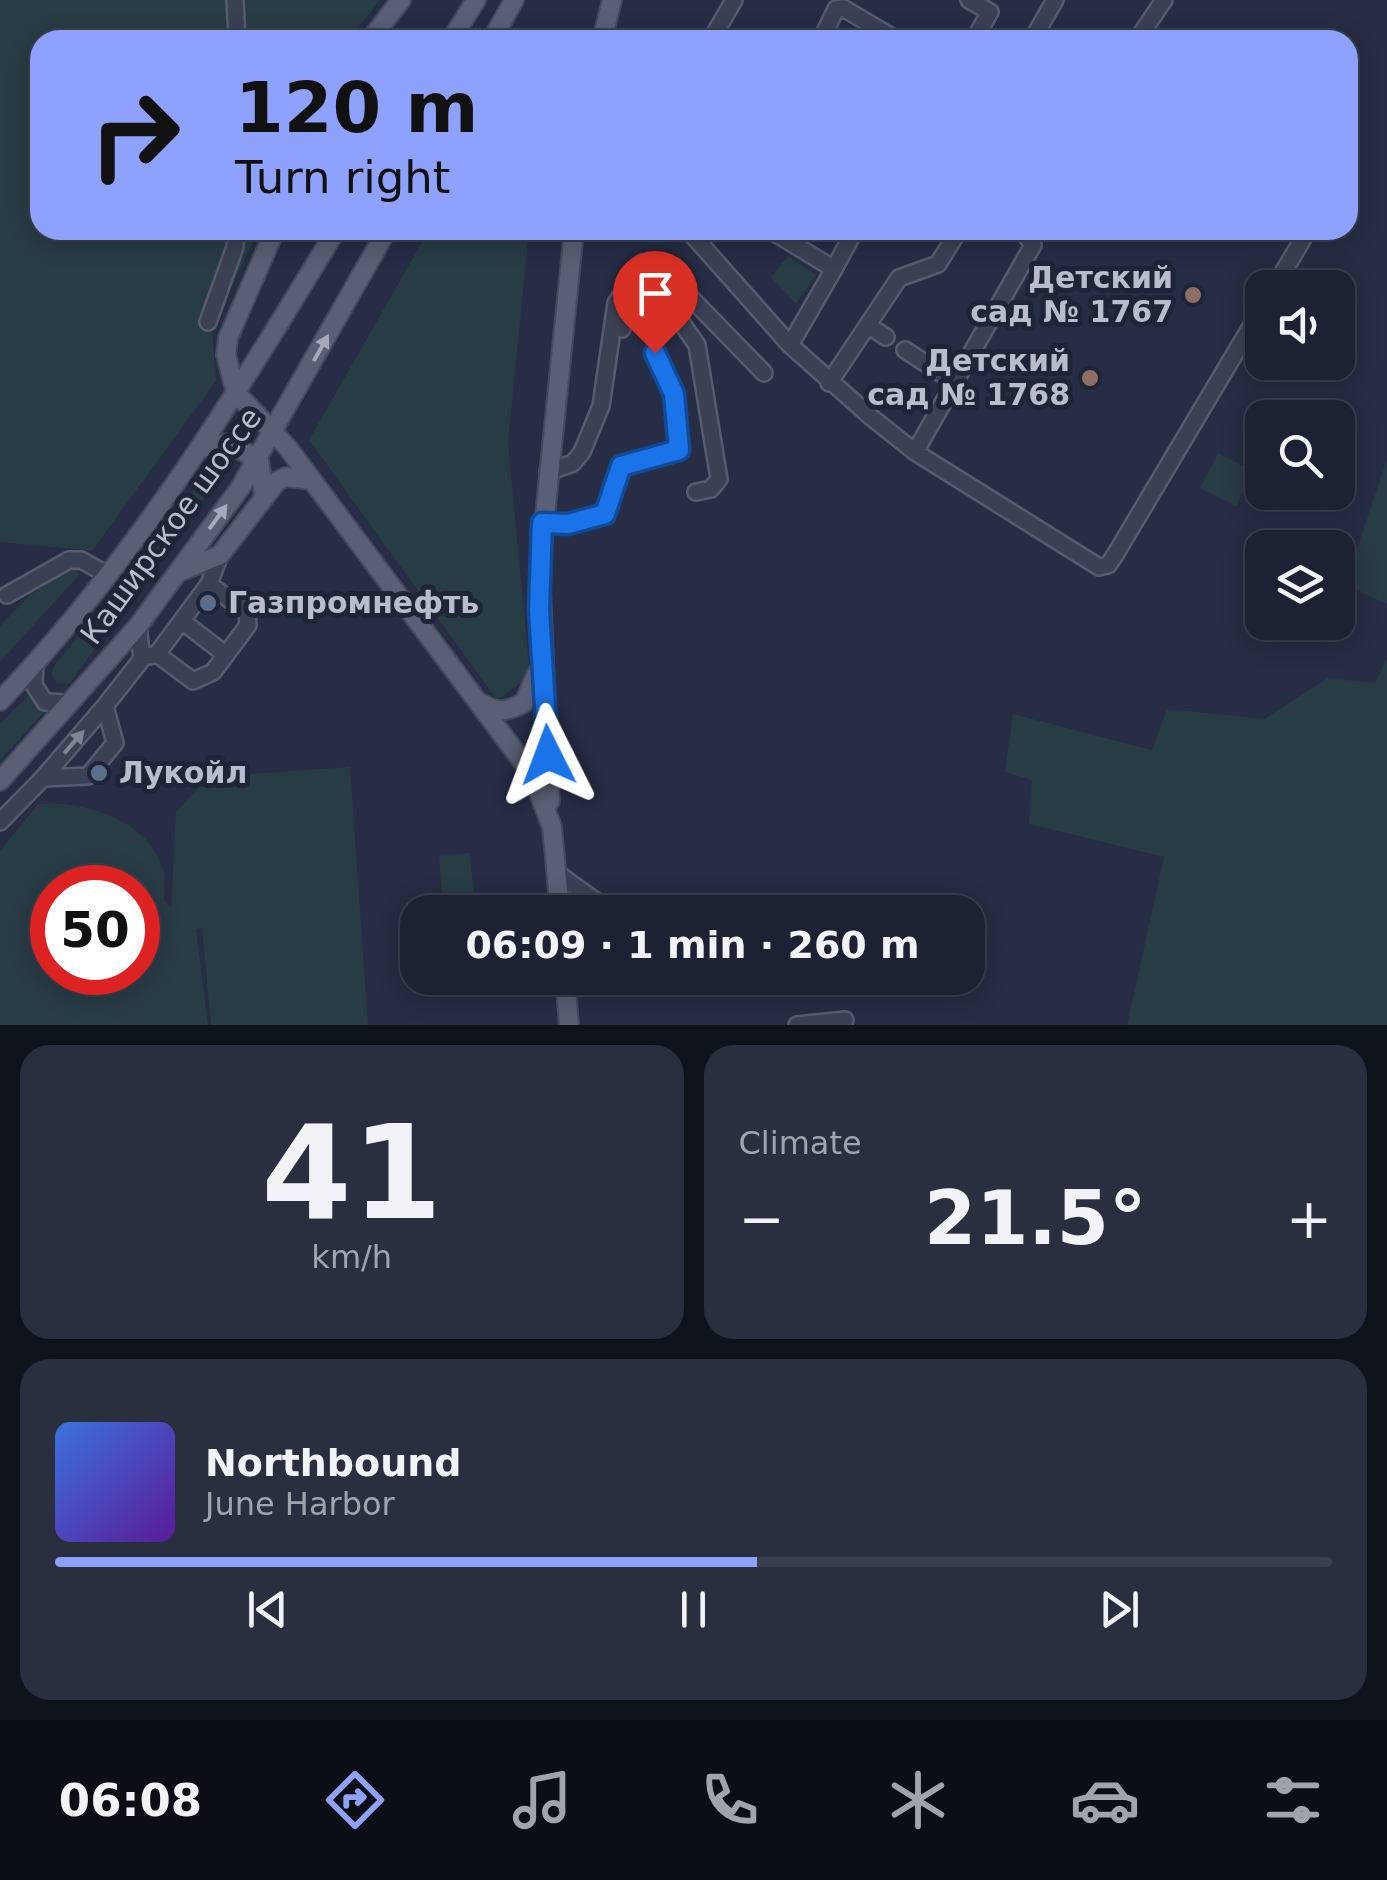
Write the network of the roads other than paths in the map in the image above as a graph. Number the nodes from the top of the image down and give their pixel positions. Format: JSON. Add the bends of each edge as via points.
{"nodes":[{"id":1,"x":234,"y":0,"type":"edge"},
{"id":2,"x":401,"y":0,"type":"edge"},
{"id":3,"x":476,"y":0,"type":"edge"},
{"id":4,"x":514,"y":0,"type":"edge"},
{"id":5,"x":612,"y":0,"type":"edge"},
{"id":6,"x":734,"y":0,"type":"edge"},
{"id":7,"x":970,"y":0,"type":"edge"},
{"id":8,"x":1055,"y":0,"type":"edge"},
{"id":9,"x":1164,"y":0,"type":"edge"},
{"id":10,"x":236,"y":30,"type":"edge"},
{"id":11,"x":378,"y":30,"type":"edge"},
{"id":12,"x":458,"y":30,"type":"edge"},
{"id":13,"x":498,"y":30,"type":"edge"},
{"id":14,"x":604,"y":30,"type":"edge"},
{"id":15,"x":717,"y":30,"type":"edge"},
{"id":16,"x":825,"y":30,"type":"edge"},
{"id":17,"x":880,"y":30,"type":"edge"},
{"id":18,"x":980,"y":30,"type":"edge"},
{"id":19,"x":1038,"y":30,"type":"edge"},
{"id":20,"x":1144,"y":30,"type":"edge"},
{"id":21,"x":233,"y":240,"type":"edge"},
{"id":22,"x":271,"y":240,"type":"edge"},
{"id":23,"x":330,"y":240,"type":"edge"},
{"id":24,"x":381,"y":240,"type":"edge"},
{"id":25,"x":573,"y":240,"type":"edge"},
{"id":26,"x":697,"y":240,"type":"edge"},
{"id":27,"x":786,"y":240,"type":"edge"},
{"id":28,"x":850,"y":240,"type":"edge"},
{"id":29,"x":953,"y":240,"type":"edge"},
{"id":30,"x":1029,"y":240,"type":"edge"},
{"id":31,"x":1302,"y":240,"type":"edge"},
{"id":32,"x":834,"y":269,"type":"junction"},
{"id":33,"x":1285,"y":270,"type":"edge"},
{"id":34,"x":208,"y":322,"type":"dead end"},
{"id":35,"x":869,"y":326,"type":"junction"},
{"id":36,"x":886,"y":337,"type":"dead end"},
{"id":37,"x":1245,"y":337,"type":"edge"},
{"id":38,"x":790,"y":345,"type":"junction"},
{"id":39,"x":905,"y":350,"type":"dead end"},
{"id":40,"x":655,"y":353,"type":"dead end"},
{"id":41,"x":764,"y":373,"type":"dead end"},
{"id":42,"x":956,"y":382,"type":"junction"},
{"id":43,"x":614,"y":383,"type":"dead end"},
{"id":44,"x":704,"y":383,"type":"junction"},
{"id":45,"x":829,"y":383,"type":"junction"},
{"id":46,"x":672,"y":387,"type":"junction"},
{"id":47,"x":236,"y":393,"type":"junction"},
{"id":48,"x":274,"y":434,"type":"junction"},
{"id":49,"x":202,"y":448,"type":"junction"},
{"id":50,"x":915,"y":452,"type":"junction"},
{"id":51,"x":259,"y":460,"type":"junction"},
{"id":52,"x":548,"y":472,"type":"junction"},
{"id":53,"x":312,"y":480,"type":"junction"},
{"id":54,"x":696,"y":492,"type":"dead end"},
{"id":55,"x":264,"y":496,"type":"junction"},
{"id":56,"x":542,"y":523,"type":"junction"},
{"id":57,"x":220,"y":554,"type":"junction"},
{"id":58,"x":178,"y":572,"type":"junction"},
{"id":59,"x":108,"y":575,"type":"junction"},
{"id":60,"x":209,"y":584,"type":"junction"},
{"id":61,"x":7,"y":595,"type":"dead end"},
{"id":62,"x":182,"y":620,"type":"junction"},
{"id":63,"x":138,"y":626,"type":"junction"},
{"id":64,"x":542,"y":648,"type":"junction"},
{"id":65,"x":226,"y":655,"type":"junction"},
{"id":66,"x":149,"y":656,"type":"junction"},
{"id":67,"x":36,"y":658,"type":"junction"},
{"id":68,"x":2,"y":694,"type":"edge"},
{"id":69,"x":478,"y":700,"type":"junction"},
{"id":70,"x":73,"y":702,"type":"junction"},
{"id":71,"x":106,"y":706,"type":"junction"},
{"id":72,"x":43,"y":778,"type":"junction"},
{"id":73,"x":0,"y":781,"type":"edge"},
{"id":74,"x":0,"y":822,"type":"edge"},
{"id":75,"x":552,"y":826,"type":"junction"},
{"id":76,"x":556,"y":872,"type":"junction"},
{"id":77,"x":558,"y":895,"type":"edge"},
{"id":78,"x":588,"y":895,"type":"edge"},
{"id":79,"x":567,"y":995,"type":"edge"},
{"id":80,"x":845,"y":1020,"type":"dead end"},
{"id":81,"x":569,"y":1025,"type":"edge"},
{"id":82,"x":796,"y":1025,"type":"edge"}],
"edges":[{"from":1,"to":10,"type":"street"},
{"from":2,"to":11,"type":"main road"},
{"from":3,"to":12,"type":"main road"},
{"from":4,"to":13,"type":"main road"},
{"from":5,"to":14,"type":"main road"},
{"from":6,"to":15,"type":"street"},
{"from":7,"to":18,"type":"street","via":[[990,12]]},
{"from":8,"to":19,"type":"street"},
{"from":9,"to":20,"type":"street"},
{"from":16,"to":17,"type":"street","via":[[844,8]]},
{"from":21,"to":34,"type":"street"},
{"from":22,"to":47,"type":"main road","via":[[228,338]]},
{"from":23,"to":47,"type":"main road","name":"Каширское шоссе"},
{"from":48,"to":24,"type":"main road","name":"Каширское шоссе","one_way":true},
{"from":25,"to":52,"type":"main road"},
{"from":26,"to":38,"type":"street"},
{"from":27,"to":32,"type":"street"},
{"from":28,"to":32,"type":"street"},
{"from":29,"to":35,"type":"street","via":[[938,264],[899,278]]},
{"from":30,"to":42,"type":"street","via":[[1033,245]]},
{"from":31,"to":33,"type":"street"},
{"from":32,"to":38,"type":"street"},
{"from":35,"to":36,"type":"street"},
{"from":35,"to":45,"type":"street"},
{"from":37,"to":50,"type":"street","via":[[1103,568]]},
{"from":38,"to":45,"type":"street"},
{"from":39,"to":42,"type":"street"},
{"from":40,"to":46,"type":"street"},
{"from":41,"to":52,"type":"street","via":[[656,262],[642,262],[616,303],[601,406],[582,452]]},
{"from":42,"to":50,"type":"street"},
{"from":43,"to":44,"type":"street","via":[[624,312],[643,301],[689,331]]},
{"from":44,"to":46,"type":"street"},
{"from":44,"to":54,"type":"street","via":[[719,479]]},
{"from":45,"to":50,"type":"street"},
{"from":46,"to":56,"type":"street","via":[[679,450],[621,466],[605,514]]},
{"from":47,"to":48,"type":"main road"},
{"from":47,"to":49,"type":"main road","name":"Каширское шоссе"},
{"from":48,"to":51,"type":"main road","name":"Каширское шоссе"},
{"from":48,"to":53,"type":"main road"},
{"from":49,"to":51,"type":"main road","via":[[228,443]]},
{"from":49,"to":59,"type":"main road","name":"Каширское шоссе"},
{"from":51,"to":55,"type":"main road"},
{"from":58,"to":51,"type":"main road","name":"Каширское шоссе","one_way":true},
{"from":52,"to":56,"type":"main road"},
{"from":53,"to":55,"type":"main road","via":[[286,477]]},
{"from":53,"to":69,"type":"main road"},
{"from":55,"to":57,"type":"main road"},
{"from":56,"to":64,"type":"main road"},
{"from":57,"to":58,"type":"main road"},
{"from":57,"to":60,"type":"street"},
{"from":58,"to":63,"type":"main road","name":"Каширское шоссе"},
{"from":59,"to":61,"type":"street","via":[[70,560]]},
{"from":59,"to":67,"type":"main road","name":"Каширское шоссе"},
{"from":60,"to":62,"type":"street"},
{"from":60,"to":65,"type":"street","via":[[247,613],[248,625]]},
{"from":62,"to":65,"type":"street"},
{"from":62,"to":66,"type":"street"},
{"from":63,"to":66,"type":"street"},
{"from":63,"to":70,"type":"main road","name":"Каширское шоссе"},
{"from":64,"to":69,"type":"main road","via":[[524,703],[494,711]]},
{"from":64,"to":75,"type":"main road"},
{"from":65,"to":66,"type":"street","via":[[213,672],[193,680]]},
{"from":66,"to":71,"type":"street"},
{"from":67,"to":68,"type":"main road","name":"Каширское шоссе"},
{"from":67,"to":70,"type":"street","via":[[32,677],[38,695],[53,706]]},
{"from":69,"to":75,"type":"main road","via":[[539,787]]},
{"from":70,"to":73,"type":"main road","name":"Каширское шоссе"},
{"from":72,"to":71,"type":"street","one_way":true},
{"from":71,"to":72,"type":"street","via":[[115,742],[88,776]]},
{"from":72,"to":74,"type":"street"},
{"from":75,"to":76,"type":"main road"},
{"from":76,"to":77,"type":"main road"},
{"from":76,"to":78,"type":"street"},
{"from":79,"to":81,"type":"main road"},
{"from":80,"to":82,"type":"street"}]}
